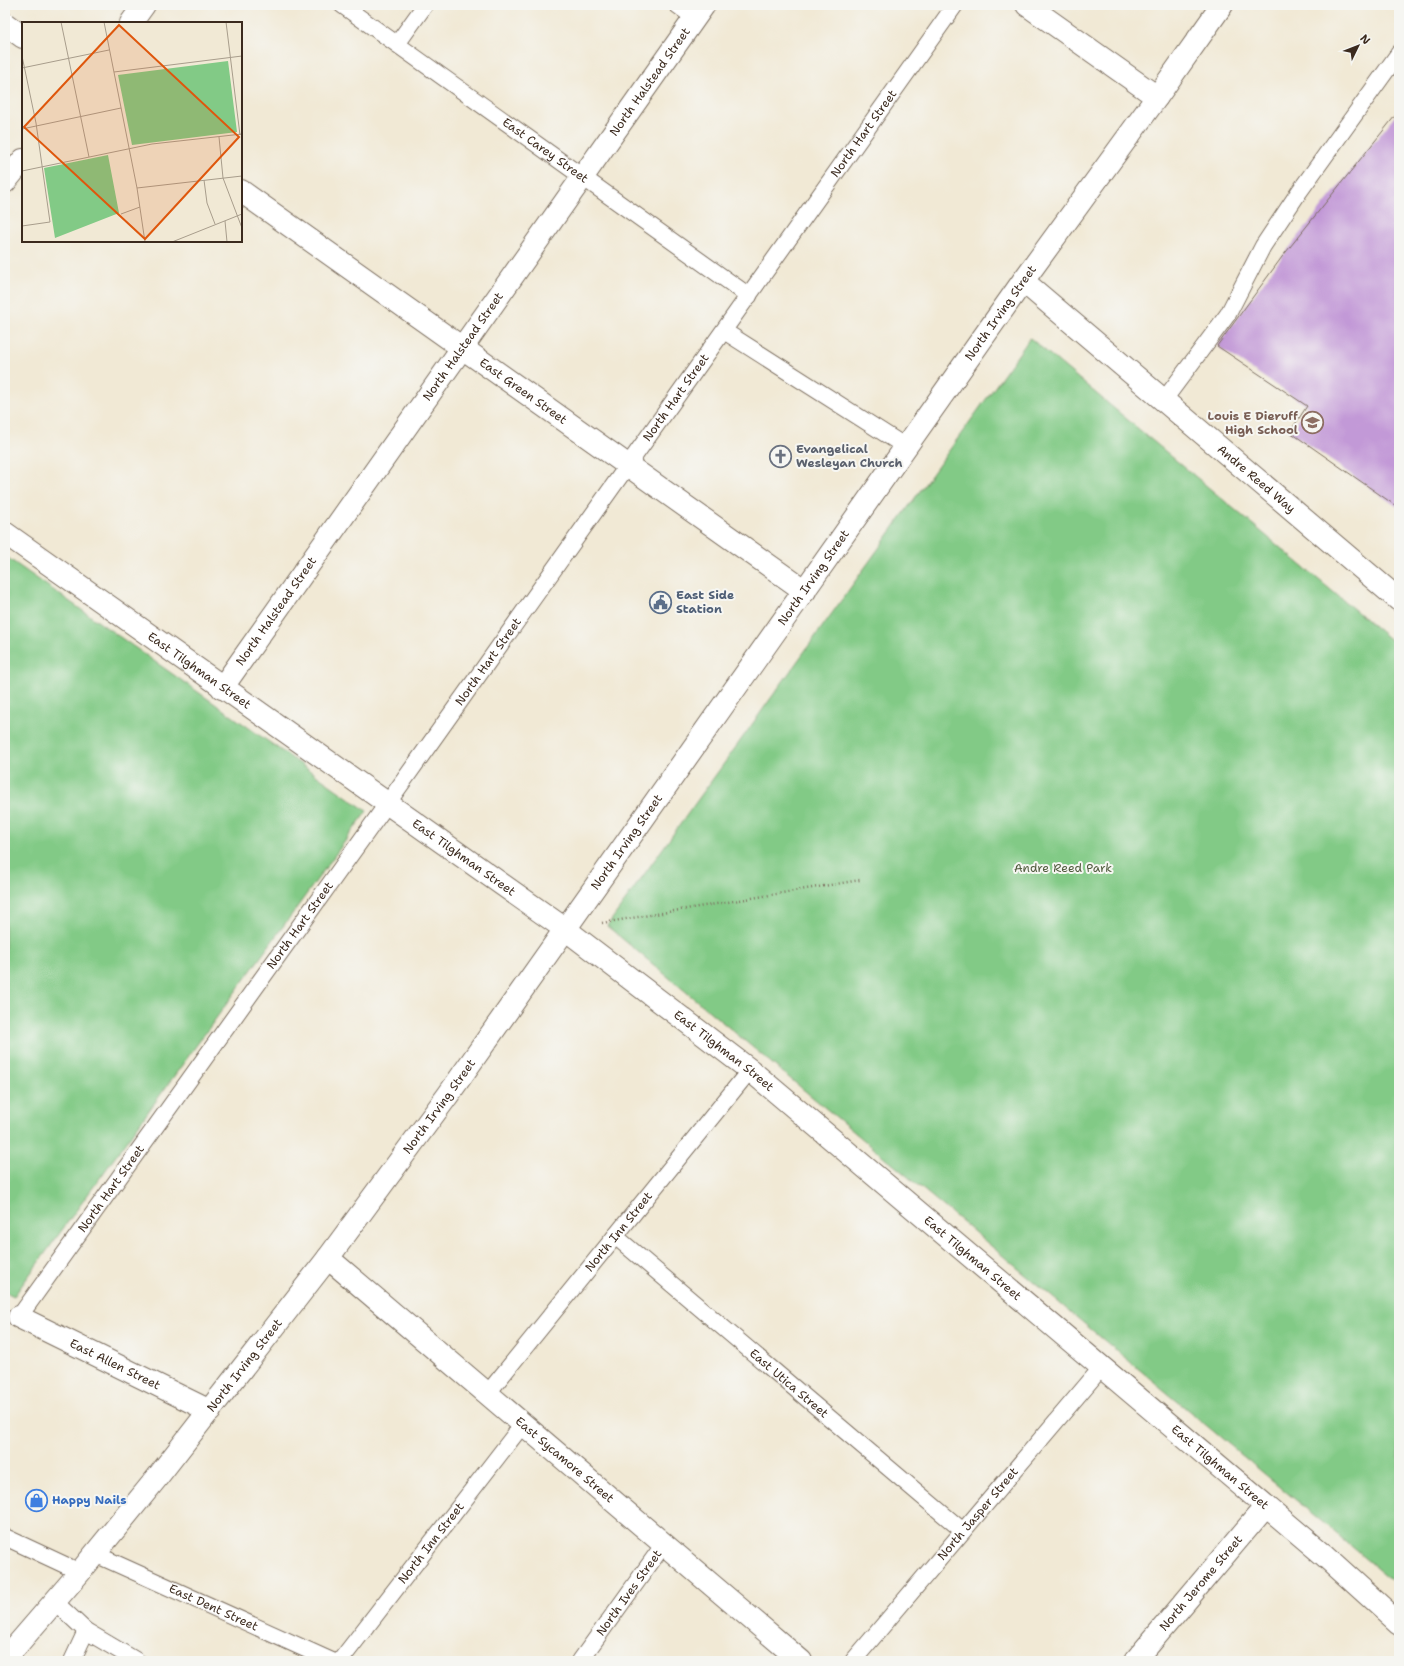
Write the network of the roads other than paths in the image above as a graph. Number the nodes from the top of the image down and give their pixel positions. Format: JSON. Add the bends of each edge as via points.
{"nodes":[{"id":1,"x":144,"y":5,"type":"edge"},
{"id":2,"x":342,"y":5,"type":"edge"},
{"id":3,"x":425,"y":5,"type":"edge"},
{"id":4,"x":677,"y":5,"type":"edge"},
{"id":5,"x":955,"y":5,"type":"edge"},
{"id":6,"x":1027,"y":5,"type":"edge"},
{"id":7,"x":1222,"y":5,"type":"edge"},
{"id":8,"x":700,"y":11,"type":"edge"},
{"id":9,"x":132,"y":22,"type":"edge"},
{"id":10,"x":5,"y":24,"type":"edge"},
{"id":11,"x":22,"y":36,"type":"edge"},
{"id":12,"x":397,"y":44,"type":"junction"},
{"id":13,"x":1399,"y":54,"type":"edge"},
{"id":14,"x":1157,"y":97,"type":"junction"},
{"id":15,"x":22,"y":161,"type":"edge"},
{"id":16,"x":583,"y":177,"type":"junction"},
{"id":17,"x":5,"y":182,"type":"edge"},
{"id":18,"x":242,"y":193,"type":"edge"},
{"id":19,"x":1023,"y":281,"type":"junction"},
{"id":20,"x":749,"y":296,"type":"junction"},
{"id":21,"x":724,"y":331,"type":"junction"},
{"id":22,"x":462,"y":348,"type":"junction"},
{"id":23,"x":1164,"y":400,"type":"junction"},
{"id":24,"x":906,"y":447,"type":"junction"},
{"id":25,"x":628,"y":465,"type":"junction"},
{"id":26,"x":5,"y":533,"type":"edge"},
{"id":27,"x":805,"y":590,"type":"junction"},
{"id":28,"x":1399,"y":600,"type":"edge"},
{"id":29,"x":222,"y":688,"type":"junction"},
{"id":30,"x":387,"y":804,"type":"junction"},
{"id":31,"x":564,"y":929,"type":"junction"},
{"id":32,"x":750,"y":1070,"type":"junction"},
{"id":33,"x":615,"y":1236,"type":"junction"},
{"id":34,"x":328,"y":1258,"type":"junction"},
{"id":35,"x":19,"y":1317,"type":"joint"},
{"id":36,"x":1102,"y":1367,"type":"junction"},
{"id":37,"x":487,"y":1394,"type":"junction"},
{"id":38,"x":210,"y":1411,"type":"junction"},
{"id":39,"x":523,"y":1424,"type":"junction"},
{"id":40,"x":1266,"y":1506,"type":"junction"},
{"id":41,"x":963,"y":1531,"type":"junction"},
{"id":42,"x":5,"y":1537,"type":"edge"},
{"id":43,"x":664,"y":1544,"type":"junction"},
{"id":44,"x":95,"y":1554,"type":"junction"},
{"id":45,"x":80,"y":1572,"type":"junction"},
{"id":46,"x":54,"y":1601,"type":"junction"},
{"id":47,"x":1399,"y":1623,"type":"edge"},
{"id":48,"x":86,"y":1631,"type":"junction"},
{"id":49,"x":5,"y":1659,"type":"edge"},
{"id":50,"x":127,"y":1659,"type":"edge"},
{"id":51,"x":72,"y":1661,"type":"edge"},
{"id":52,"x":332,"y":1661,"type":"edge"},
{"id":53,"x":340,"y":1661,"type":"edge"},
{"id":54,"x":580,"y":1661,"type":"edge"},
{"id":55,"x":801,"y":1661,"type":"edge"},
{"id":56,"x":853,"y":1661,"type":"edge"},
{"id":57,"x":1135,"y":1661,"type":"edge"}],
"edges":[{"from":1,"to":9,"type":"street"},
{"from":2,"to":12,"type":"lane","name":"East Carey Street"},
{"from":3,"to":12,"type":"lane"},
{"from":4,"to":8,"type":"lane"},
{"from":5,"to":20,"type":"lane","name":"North Hart Street"},
{"from":6,"to":14,"type":"street"},
{"from":7,"to":14,"type":"street","name":"North Irving Street"},
{"from":8,"to":16,"type":"street","name":"North Halstead Street"},
{"from":10,"to":11,"type":"street"},
{"from":12,"to":16,"type":"lane","name":"East Carey Street"},
{"from":13,"to":23,"type":"lane","via":[[1299,192],[1263,246],[1228,314]]},
{"from":14,"to":19,"type":"street","name":"North Irving Street"},
{"from":15,"to":17,"type":"street"},
{"from":16,"to":20,"type":"lane","name":"East Carey Street"},
{"from":16,"to":22,"type":"street","name":"North Halstead Street"},
{"from":18,"to":22,"type":"street","name":"East Green Street"},
{"from":19,"to":23,"type":"street","name":"Andre Reed Way"},
{"from":19,"to":24,"type":"street","name":"North Irving Street"},
{"from":20,"to":21,"type":"lane","name":"North Hart Street"},
{"from":21,"to":24,"type":"lane"},
{"from":21,"to":25,"type":"lane","name":"North Hart Street"},
{"from":22,"to":25,"type":"street","name":"East Green Street"},
{"from":22,"to":29,"type":"street","name":"North Halstead Street"},
{"from":23,"to":28,"type":"street","name":"Andre Reed Way"},
{"from":24,"to":27,"type":"street","name":"North Irving Street"},
{"from":25,"to":27,"type":"street","name":"East Green Street"},
{"from":25,"to":30,"type":"lane","name":"North Hart Street"},
{"from":26,"to":29,"type":"street","name":"East Tilghman Street"},
{"from":27,"to":31,"type":"street","name":"North Irving Street"},
{"from":29,"to":30,"type":"street","name":"East Tilghman Street"},
{"from":30,"to":31,"type":"street","name":"East Tilghman Street"},
{"from":30,"to":35,"type":"lane","name":"North Hart Street"},
{"from":31,"to":32,"type":"street","name":"East Tilghman Street"},
{"from":31,"to":34,"type":"street","name":"North Irving Street","via":[[448,1095]]},
{"from":32,"to":33,"type":"lane","name":"North Inn Street"},
{"from":32,"to":36,"type":"street","name":"East Tilghman Street"},
{"from":33,"to":37,"type":"lane","name":"North Inn Street"},
{"from":33,"to":41,"type":"lane","name":"East Utica Street"},
{"from":34,"to":37,"type":"street","name":"East Sycamore Street"},
{"from":34,"to":38,"type":"street","name":"North Irving Street"},
{"from":35,"to":38,"type":"street","name":"East Allen Street"},
{"from":36,"to":40,"type":"street","name":"East Tilghman Street"},
{"from":36,"to":41,"type":"lane","name":"North Jasper Street"},
{"from":37,"to":39,"type":"street","name":"East Sycamore Street"},
{"from":38,"to":44,"type":"street","name":"North Irving Street"},
{"from":39,"to":43,"type":"street","name":"East Sycamore Street"},
{"from":39,"to":53,"type":"lane","name":"North Inn Street"},
{"from":40,"to":47,"type":"street","name":"East Tilghman Street"},
{"from":40,"to":57,"type":"street","name":"North Jerome Street"},
{"from":41,"to":56,"type":"lane","name":"North Jasper Street"},
{"from":42,"to":45,"type":"lane"},
{"from":43,"to":54,"type":"lane","name":"North Ives Street"},
{"from":43,"to":55,"type":"street","name":"East Sycamore Street"},
{"from":44,"to":45,"type":"street","name":"North Irving Street"},
{"from":44,"to":52,"type":"lane","name":"East Dent Street"},
{"from":45,"to":46,"type":"street","name":"North Irving Street"},
{"from":46,"to":48,"type":"lane"},
{"from":46,"to":49,"type":"street","name":"North Irving Street"},
{"from":48,"to":50,"type":"lane"},
{"from":48,"to":51,"type":"lane"}]}
